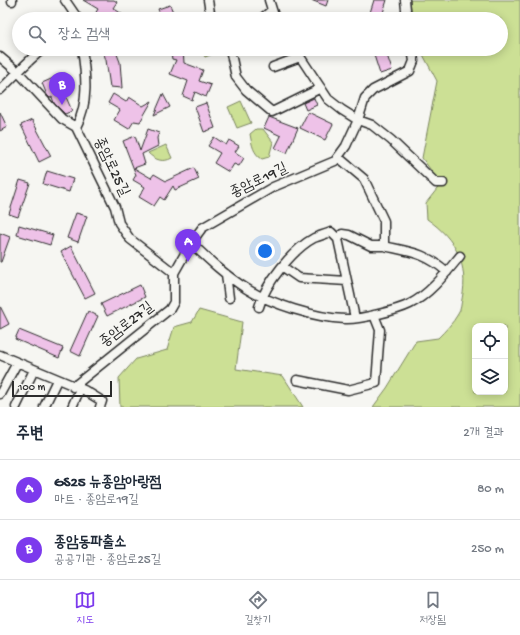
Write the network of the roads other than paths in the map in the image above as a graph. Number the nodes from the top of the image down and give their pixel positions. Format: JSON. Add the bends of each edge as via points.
{"nodes":[{"id":1,"x":65,"y":0,"type":"edge"},
{"id":2,"x":208,"y":0,"type":"edge"},
{"id":3,"x":269,"y":0,"type":"edge"},
{"id":4,"x":405,"y":0,"type":"edge"},
{"id":5,"x":272,"y":10,"type":"joint"},
{"id":6,"x":73,"y":12,"type":"edge"},
{"id":7,"x":210,"y":12,"type":"edge"},
{"id":8,"x":270,"y":12,"type":"edge"},
{"id":9,"x":406,"y":12,"type":"edge"},
{"id":10,"x":33,"y":56,"type":"edge"},
{"id":11,"x":83,"y":56,"type":"edge"},
{"id":12,"x":232,"y":56,"type":"edge"},
{"id":13,"x":413,"y":56,"type":"edge"},
{"id":14,"x":0,"y":57,"type":"edge"},
{"id":15,"x":300,"y":57,"type":"joint"},
{"id":16,"x":273,"y":67,"type":"dead end"},
{"id":17,"x":19,"y":73,"type":"junction"},
{"id":18,"x":321,"y":88,"type":"junction"},
{"id":19,"x":0,"y":90,"type":"edge"},
{"id":20,"x":358,"y":120,"type":"junction"},
{"id":21,"x":76,"y":127,"type":"junction"},
{"id":22,"x":338,"y":157,"type":"junction"},
{"id":23,"x":443,"y":183,"type":"dead end"},
{"id":24,"x":338,"y":239,"type":"junction"},
{"id":25,"x":191,"y":243,"type":"junction"},
{"id":26,"x":384,"y":246,"type":"junction"},
{"id":27,"x":460,"y":256,"type":"dead end"},
{"id":28,"x":283,"y":267,"type":"junction"},
{"id":29,"x":448,"y":272,"type":"junction"},
{"id":30,"x":174,"y":273,"type":"junction"},
{"id":31,"x":226,"y":274,"type":"junction"},
{"id":32,"x":347,"y":282,"type":"junction"},
{"id":33,"x":262,"y":296,"type":"junction"},
{"id":34,"x":229,"y":298,"type":"dead end"},
{"id":35,"x":259,"y":307,"type":"dead end"},
{"id":36,"x":374,"y":315,"type":"junction"},
{"id":37,"x":355,"y":318,"type":"junction"},
{"id":38,"x":0,"y":355,"type":"edge"},
{"id":39,"x":17,"y":363,"type":"junction"},
{"id":40,"x":34,"y":370,"type":"junction"},
{"id":41,"x":57,"y":380,"type":"junction"},
{"id":42,"x":297,"y":380,"type":"dead end"},
{"id":43,"x":77,"y":388,"type":"junction"},
{"id":44,"x":0,"y":394,"type":"edge"},
{"id":45,"x":16,"y":407,"type":"edge"},
{"id":46,"x":44,"y":407,"type":"edge"},
{"id":47,"x":72,"y":407,"type":"edge"},
{"id":48,"x":100,"y":407,"type":"edge"}],
"edges":[{"from":1,"to":6,"type":"street"},
{"from":2,"to":7,"type":"street"},
{"from":3,"to":5,"type":"street"},
{"from":4,"to":9,"type":"street"},
{"from":5,"to":8,"type":"street"},
{"from":10,"to":17,"type":"street"},
{"from":11,"to":21,"type":"street","via":[[86,73],[83,114]]},
{"from":12,"to":18,"type":"street","via":[[236,77],[246,90],[272,112]]},
{"from":13,"to":20,"type":"street","name":"종암로19길","via":[[410,71],[373,90],[365,98]]},
{"from":14,"to":17,"type":"street","name":"종암로25길"},
{"from":15,"to":16,"type":"street"},
{"from":15,"to":18,"type":"street"},
{"from":17,"to":19,"type":"street"},
{"from":17,"to":21,"type":"street","name":"종암로25길","via":[[62,119]]},
{"from":18,"to":20,"type":"street","via":[[328,99]]},
{"from":20,"to":22,"type":"street","name":"종암로19길"},
{"from":20,"to":23,"type":"street","via":[[372,125],[436,183]]},
{"from":21,"to":30,"type":"street","name":"종암로25길","via":[[115,207],[119,223],[130,239]]},
{"from":22,"to":25,"type":"street","name":"종암로19길","via":[[335,161],[273,187],[231,210],[202,228]]},
{"from":22,"to":26,"type":"street","via":[[364,179],[384,221]]},
{"from":24,"to":26,"type":"street","via":[[342,234],[349,235],[371,246]]},
{"from":24,"to":28,"type":"street","via":[[331,232],[314,238],[297,250]]},
{"from":24,"to":32,"type":"street"},
{"from":25,"to":30,"type":"street","name":"종암로19길"},
{"from":25,"to":31,"type":"street"},
{"from":26,"to":29,"type":"street","via":[[420,254],[434,260]]},
{"from":27,"to":29,"type":"street"},
{"from":28,"to":32,"type":"street","via":[[299,278]]},
{"from":28,"to":33,"type":"street"},
{"from":29,"to":36,"type":"street","via":[[410,304]]},
{"from":30,"to":43,"type":"street","name":"종암로27길","via":[[174,302],[170,309]]},
{"from":31,"to":33,"type":"street","via":[[248,290]]},
{"from":31,"to":34,"type":"street"},
{"from":32,"to":37,"type":"street"},
{"from":33,"to":35,"type":"street"},
{"from":33,"to":37,"type":"street","via":[[307,312],[346,319]]},
{"from":36,"to":37,"type":"street"},
{"from":36,"to":42,"type":"street","via":[[380,330],[376,383],[348,390]]},
{"from":38,"to":39,"type":"street"},
{"from":39,"to":40,"type":"street"},
{"from":39,"to":44,"type":"street"},
{"from":40,"to":41,"type":"street"},
{"from":40,"to":45,"type":"street"},
{"from":41,"to":43,"type":"street"},
{"from":41,"to":46,"type":"street"},
{"from":43,"to":47,"type":"street","name":"종암로27길"},
{"from":43,"to":48,"type":"street","via":[[102,401]]}]}
